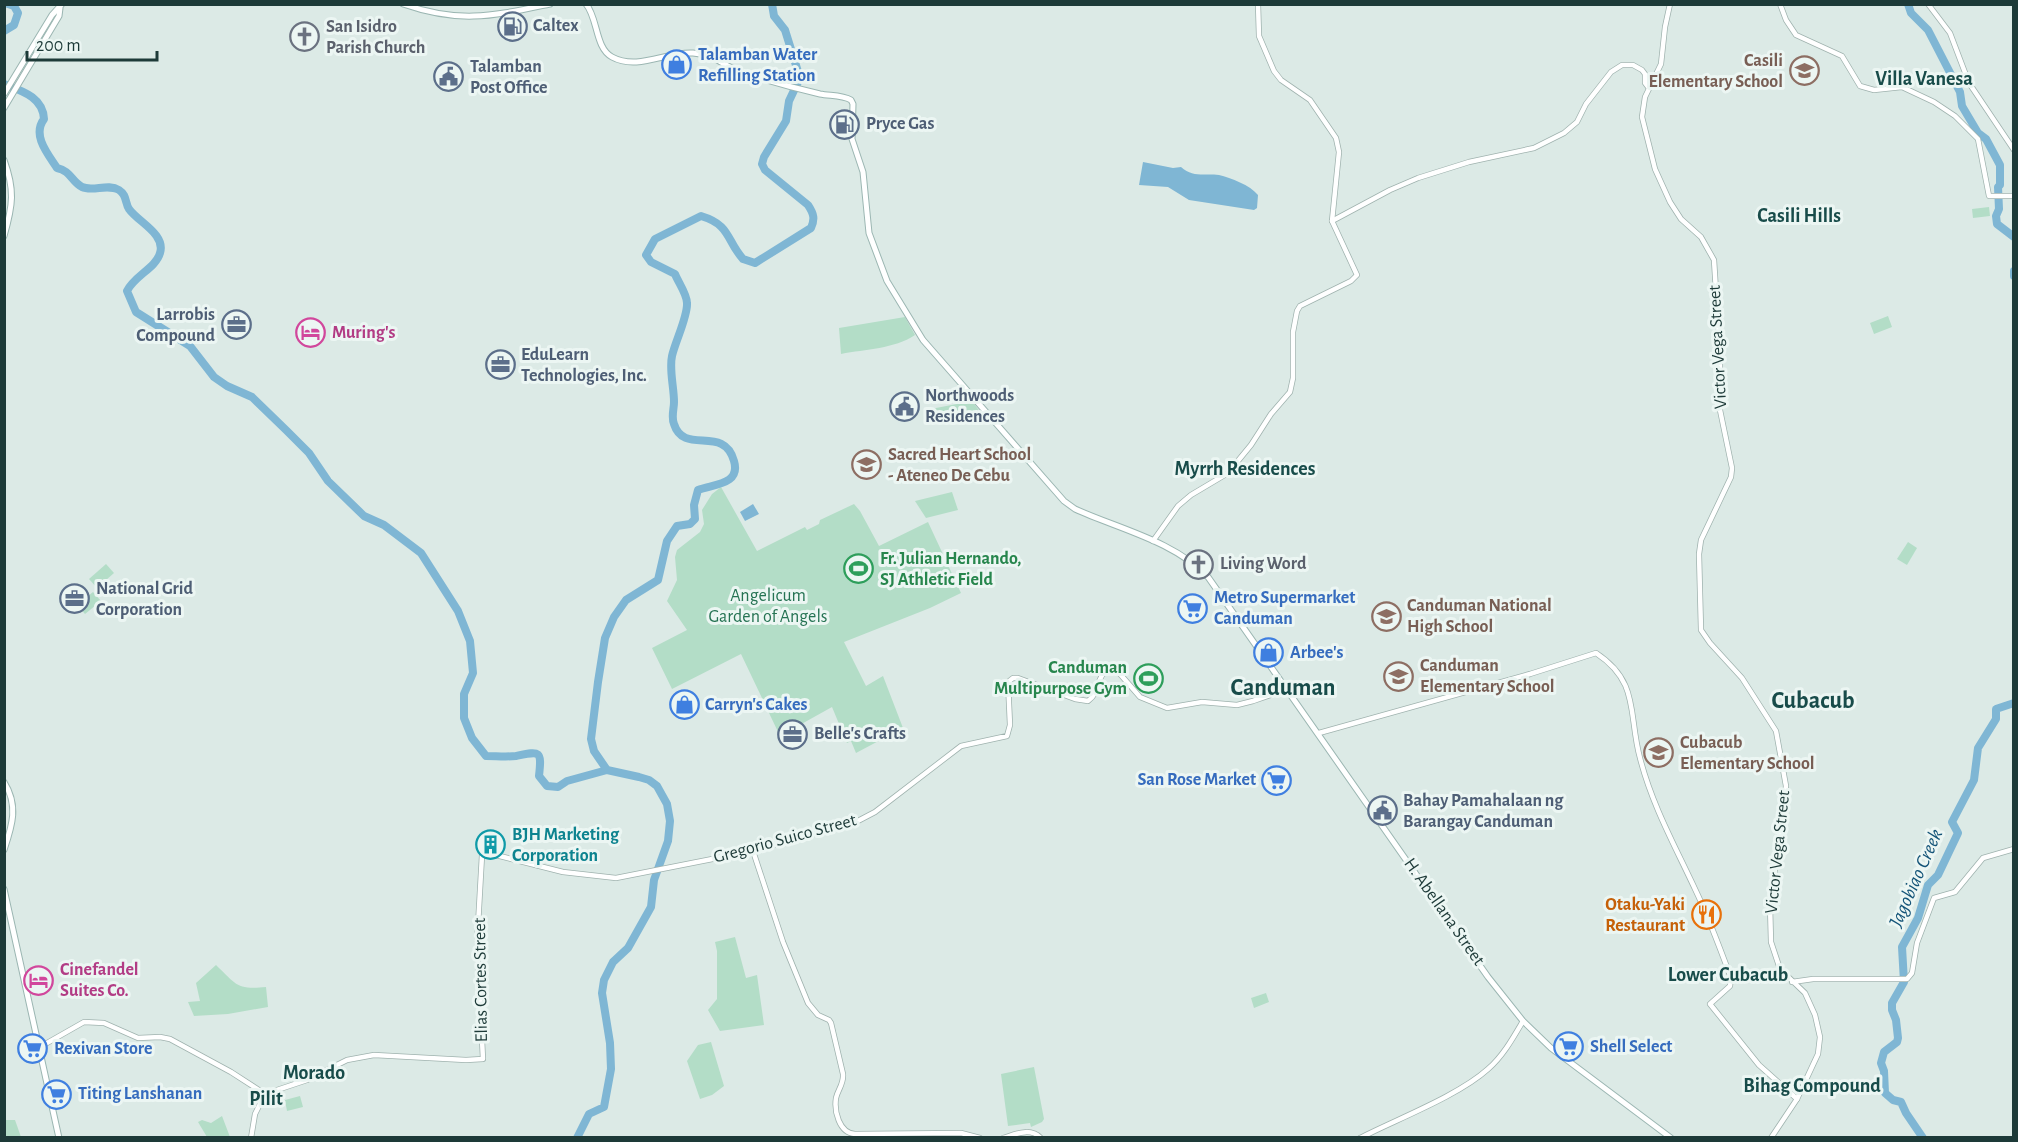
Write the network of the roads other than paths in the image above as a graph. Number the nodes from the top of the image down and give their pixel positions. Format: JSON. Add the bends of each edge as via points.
{"nodes":[{"id":1,"x":403,"y":4,"type":"edge"},
{"id":2,"x":550,"y":4,"type":"edge"},
{"id":3,"x":586,"y":4,"type":"edge"},
{"id":4,"x":1258,"y":4,"type":"edge"},
{"id":5,"x":1670,"y":4,"type":"edge"},
{"id":6,"x":1780,"y":4,"type":"edge"},
{"id":7,"x":1928,"y":4,"type":"edge"},
{"id":8,"x":61,"y":6,"type":"edge"},
{"id":9,"x":18,"y":77,"type":"junction"},
{"id":10,"x":1648,"y":87,"type":"junction"},
{"id":11,"x":5,"y":92,"type":"edge"},
{"id":12,"x":4,"y":108,"type":"edge"},
{"id":13,"x":2013,"y":150,"type":"edge"},
{"id":14,"x":4,"y":160,"type":"edge"},
{"id":15,"x":2013,"y":196,"type":"edge"},
{"id":16,"x":1332,"y":221,"type":"junction"},
{"id":17,"x":4,"y":236,"type":"edge"},
{"id":18,"x":1153,"y":541,"type":"junction"},
{"id":19,"x":1288,"y":689,"type":"junction"},
{"id":20,"x":1319,"y":733,"type":"junction"},
{"id":21,"x":4,"y":783,"type":"edge"},
{"id":22,"x":2013,"y":849,"type":"edge"},
{"id":23,"x":4,"y":850,"type":"edge"},
{"id":24,"x":753,"y":851,"type":"junction"},
{"id":25,"x":667,"y":868,"type":"joint"},
{"id":26,"x":4,"y":889,"type":"edge"},
{"id":27,"x":1792,"y":982,"type":"junction"},
{"id":28,"x":1523,"y":1020,"type":"junction"},
{"id":29,"x":40,"y":1047,"type":"junction"},
{"id":30,"x":265,"y":1094,"type":"junction"},
{"id":31,"x":1797,"y":1099,"type":"junction"},
{"id":32,"x":59,"y":1137,"type":"edge"},
{"id":33,"x":251,"y":1137,"type":"edge"},
{"id":34,"x":980,"y":1137,"type":"edge"},
{"id":35,"x":1003,"y":1137,"type":"edge"},
{"id":36,"x":1041,"y":1137,"type":"edge"},
{"id":37,"x":1360,"y":1137,"type":"edge"},
{"id":38,"x":1671,"y":1137,"type":"edge"},
{"id":39,"x":1771,"y":1137,"type":"edge"}],
"edges":[{"from":1,"to":2,"type":"main road","via":[[464,18],[502,15]]},
{"from":3,"to":18,"type":"main road","name":"H. Abellana Street","via":[[601,42],[613,58],[628,62],[690,53],[708,55],[741,72],[851,100],[852,139],[862,172],[873,244],[887,281],[920,336],[1064,501]]},
{"from":4,"to":16,"type":"street","via":[[1259,36],[1274,70],[1281,80],[1310,100],[1336,138],[1339,152]]},
{"from":5,"to":10,"type":"street","via":[[1661,64]]},
{"from":6,"to":15,"type":"street","via":[[1796,35],[1842,56],[1860,86],[1914,91],[1966,125],[1978,139],[1989,196]]},
{"from":7,"to":13,"type":"street","via":[[1950,33],[1969,83]]},
{"from":8,"to":9,"type":"main road","via":[[59,16]]},
{"from":9,"to":11,"type":"main road"},
{"from":9,"to":12,"type":"main road"},
{"from":10,"to":16,"type":"street","via":[[1642,70],[1622,65],[1611,72],[1577,122],[1564,133],[1534,148],[1418,178]]},
{"from":10,"to":27,"type":"street","name":"Victor Vega Street","via":[[1642,117],[1655,169],[1681,219],[1701,237],[1714,260],[1720,410],[1732,468],[1701,540],[1701,630],[1742,678],[1776,730],[1786,786],[1770,905],[1771,942],[1779,969]]},
{"from":14,"to":17,"type":"main road","via":[[13,195]]},
{"from":16,"to":18,"type":"street","via":[[1356,277],[1300,306],[1293,332],[1290,392],[1228,473],[1178,506]]},
{"from":18,"to":19,"type":"main road","name":"H. Abellana Street","via":[[1191,561],[1208,577]]},
{"from":19,"to":20,"type":"main road","name":"H. Abellana Street"},
{"from":19,"to":24,"type":"street","name":"Gregorio Suico Street","via":[[1237,705],[1202,702],[1167,708],[1140,697],[1111,668],[1101,676],[1095,695],[1088,701],[1013,678],[1008,682],[1010,725],[1005,737],[961,746],[875,812],[854,823]]},
{"from":20,"to":28,"type":"main road","name":"H. Abellana Street"},
{"from":20,"to":31,"type":"street","via":[[1596,653],[1612,664],[1630,699],[1635,740],[1646,779],[1731,978],[1730,986],[1710,1004],[1759,1065]]},
{"from":21,"to":23,"type":"main road","via":[[14,809]]},
{"from":22,"to":27,"type":"street","via":[[1983,858],[1953,893],[1934,898],[1917,943],[1912,973],[1904,979]]},
{"from":24,"to":25,"type":"street","name":"Gregorio Suico Street"},
{"from":24,"to":34,"type":"street","via":[[808,1003],[831,1023],[843,1074],[836,1100],[843,1131],[961,1133]]},
{"from":25,"to":30,"type":"street","name":"Elias Cortes Street","via":[[616,878],[563,872],[484,852],[477,943],[483,1059],[374,1055],[347,1060],[308,1080]]},
{"from":26,"to":29,"type":"main road"},
{"from":27,"to":31,"type":"street","name":"Victor Vega Street","via":[[1805,993],[1820,1037],[1818,1054]]},
{"from":28,"to":37,"type":"street","via":[[1505,1049],[1481,1074]]},
{"from":28,"to":38,"type":"main road","name":"H. Abellana Street","via":[[1572,1065]]},
{"from":29,"to":30,"type":"street","via":[[78,1023],[99,1021],[138,1038],[170,1039]]},
{"from":29,"to":32,"type":"main road"},
{"from":30,"to":33,"type":"street","via":[[255,1114]]},
{"from":31,"to":39,"type":"street","name":"Victor Vega Street"},
{"from":35,"to":36,"type":"street","via":[[1028,1131]]}]}
